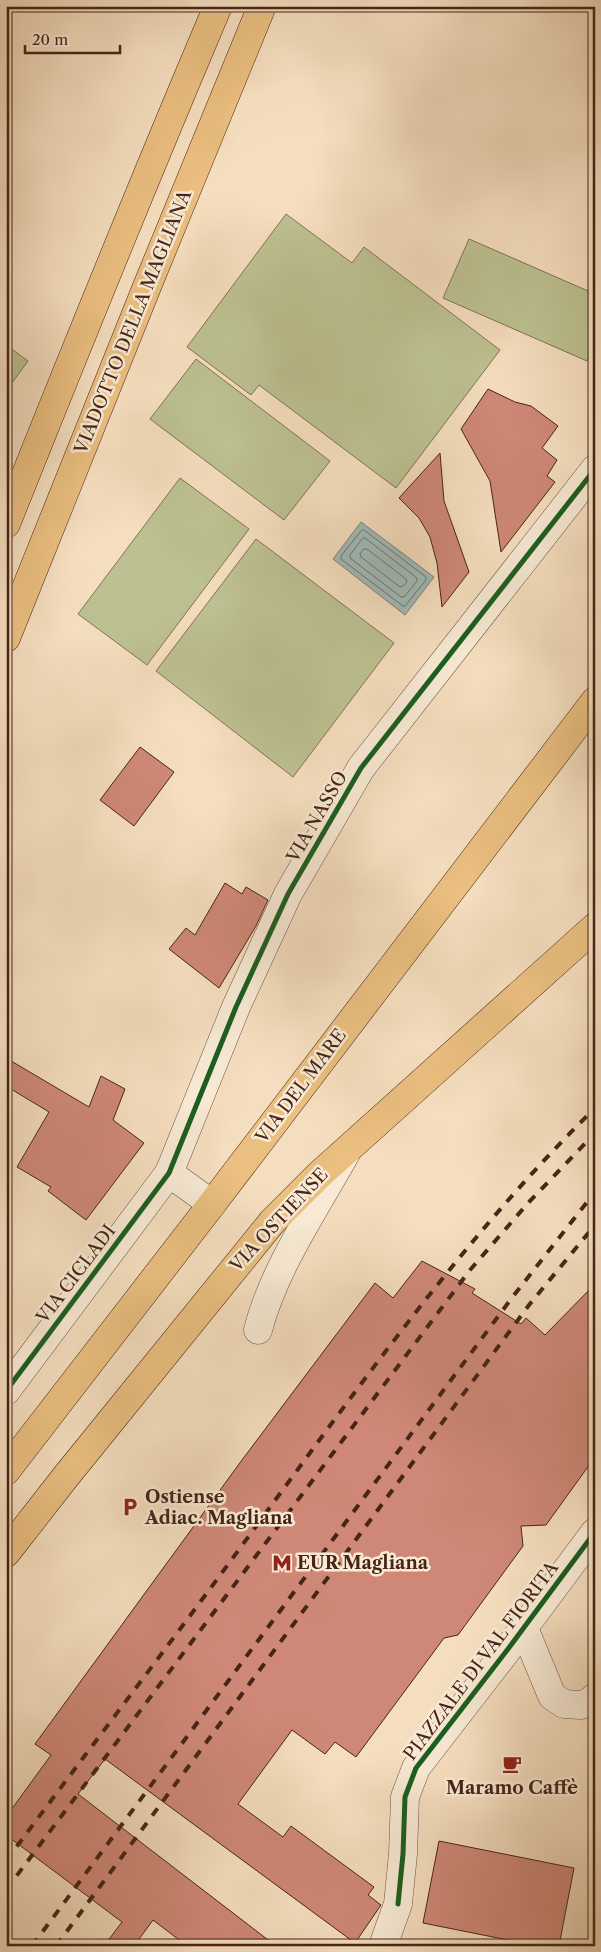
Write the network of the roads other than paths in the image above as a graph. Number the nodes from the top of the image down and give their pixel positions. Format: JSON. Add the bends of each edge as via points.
{"nodes":[{"id":1,"x":218,"y":6,"type":"edge"},
{"id":2,"x":262,"y":6,"type":"edge"},
{"id":3,"x":595,"y":470,"type":"edge"},
{"id":4,"x":6,"y":524,"type":"edge"},
{"id":5,"x":6,"y":638,"type":"edge"},
{"id":6,"x":595,"y":701,"type":"edge"},
{"id":7,"x":595,"y":927,"type":"edge"},
{"id":8,"x":350,"y":1147,"type":"junction"},
{"id":9,"x":170,"y":1173,"type":"junction"},
{"id":10,"x":212,"y":1204,"type":"junction"},
{"id":11,"x":258,"y":1330,"type":"dead end"},
{"id":12,"x":6,"y":1391,"type":"edge"},
{"id":13,"x":6,"y":1471,"type":"edge"},
{"id":14,"x":595,"y":1532,"type":"edge"},
{"id":15,"x":6,"y":1553,"type":"edge"},
{"id":16,"x":524,"y":1628,"type":"junction"},
{"id":17,"x":595,"y":1697,"type":"edge"},
{"id":18,"x":383,"y":1946,"type":"edge"}],
"edges":[{"from":1,"to":4,"type":"main road"},
{"from":2,"to":5,"type":"main road","name":"VIADOTTO DELLA MAGLIANA"},
{"from":3,"to":9,"type":"street","name":"VIA NASSO","via":[[361,768],[288,894],[236,1007]]},
{"from":6,"to":10,"type":"main road","name":"VIA DEL MARE"},
{"from":7,"to":8,"type":"main road","name":"VIA OSTIENSE"},
{"from":8,"to":11,"type":"street","via":[[275,1279],[264,1304]]},
{"from":8,"to":15,"type":"main road","name":"VIA OSTIENSE","via":[[266,1230],[66,1474]]},
{"from":9,"to":10,"type":"street"},
{"from":9,"to":12,"type":"street","name":"VIA CICLADI"},
{"from":10,"to":13,"type":"main road","name":"VIA DEL MARE"},
{"from":14,"to":16,"type":"street","name":"PIAZZALE DI VAL FIORITA"},
{"from":16,"to":17,"type":"street","name":"PIAZZALE DI VAL FIORITA","via":[[552,1696],[564,1704],[582,1705]]},
{"from":16,"to":18,"type":"street","name":"PIAZZALE DI VAL FIORITA","via":[[427,1751],[411,1778],[405,1797],[398,1904]]}]}
